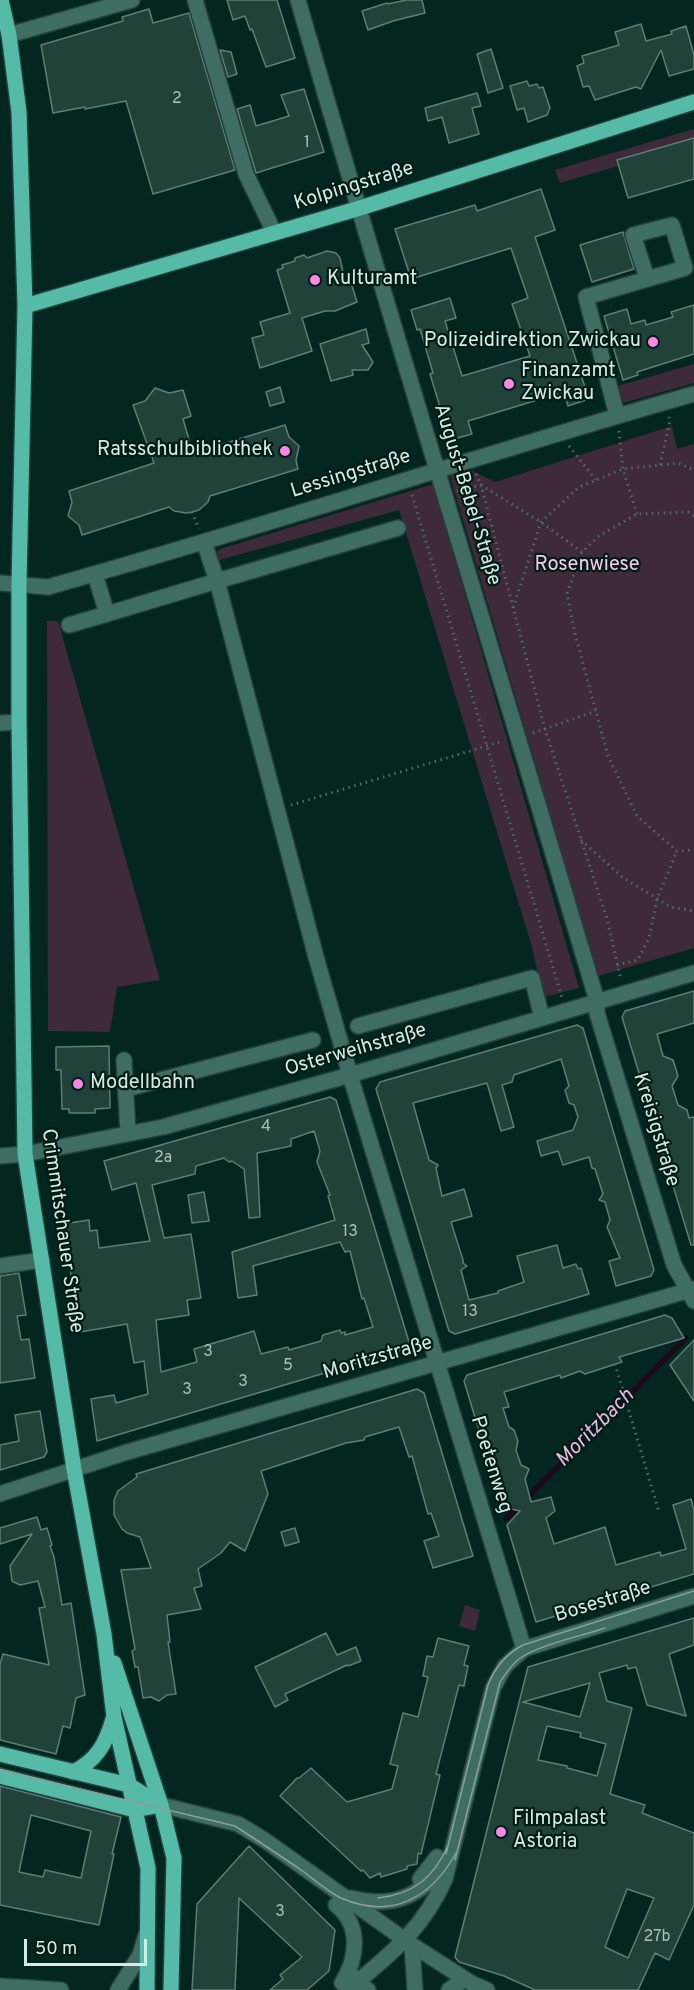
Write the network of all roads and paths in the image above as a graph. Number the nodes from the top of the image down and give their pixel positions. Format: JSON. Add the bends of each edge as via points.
{"nodes":[{"id":1,"x":1,"y":0,"type":"edge"},
{"id":2,"x":132,"y":0,"type":"edge"},
{"id":3,"x":195,"y":0,"type":"edge"},
{"id":4,"x":298,"y":0,"type":"edge"},
{"id":5,"x":9,"y":35,"type":"junction"},
{"id":6,"x":694,"y":102,"type":"edge"},
{"id":7,"x":360,"y":208,"type":"junction"},
{"id":8,"x":274,"y":232,"type":"junction"},
{"id":9,"x":646,"y":279,"type":"dead end"},
{"id":10,"x":25,"y":306,"type":"junction"},
{"id":11,"x":694,"y":394,"type":"edge"},
{"id":12,"x":666,"y":402,"type":"junction"},
{"id":13,"x":617,"y":415,"type":"junction"},
{"id":14,"x":558,"y":433,"type":"junction"},
{"id":15,"x":471,"y":460,"type":"junction"},
{"id":16,"x":660,"y":465,"type":"junction"},
{"id":17,"x":623,"y":469,"type":"junction"},
{"id":18,"x":694,"y":470,"type":"edge"},
{"id":19,"x":437,"y":471,"type":"junction"},
{"id":20,"x":407,"y":480,"type":"junction"},
{"id":21,"x":596,"y":480,"type":"junction"},
{"id":22,"x":481,"y":485,"type":"junction"},
{"id":23,"x":444,"y":495,"type":"junction"},
{"id":24,"x":637,"y":514,"type":"junction"},
{"id":25,"x":694,"y":516,"type":"edge"},
{"id":26,"x":541,"y":522,"type":"junction"},
{"id":27,"x":398,"y":528,"type":"dead end"},
{"id":28,"x":204,"y":542,"type":"junction"},
{"id":29,"x":582,"y":552,"type":"junction"},
{"id":30,"x":95,"y":574,"type":"junction"},
{"id":31,"x":217,"y":581,"type":"junction"},
{"id":32,"x":0,"y":584,"type":"edge"},
{"id":33,"x":19,"y":584,"type":"junction"},
{"id":34,"x":512,"y":609,"type":"junction"},
{"id":35,"x":107,"y":614,"type":"junction"},
{"id":36,"x":69,"y":625,"type":"dead end"},
{"id":37,"x":596,"y":711,"type":"junction"},
{"id":38,"x":19,"y":722,"type":"junction"},
{"id":39,"x":0,"y":723,"type":"edge"},
{"id":40,"x":545,"y":729,"type":"junction"},
{"id":41,"x":519,"y":737,"type":"junction"},
{"id":42,"x":487,"y":746,"type":"junction"},
{"id":43,"x":277,"y":809,"type":"junction"},
{"id":44,"x":581,"y":840,"type":"junction"},
{"id":45,"x":694,"y":850,"type":"edge"},
{"id":46,"x":677,"y":851,"type":"junction"},
{"id":47,"x":657,"y":899,"type":"junction"},
{"id":48,"x":694,"y":911,"type":"edge"},
{"id":49,"x":617,"y":965,"type":"junction"},
{"id":50,"x":694,"y":973,"type":"edge"},
{"id":51,"x":625,"y":993,"type":"junction"},
{"id":52,"x":597,"y":1000,"type":"junction"},
{"id":53,"x":566,"y":1011,"type":"junction"},
{"id":54,"x":542,"y":1018,"type":"junction"},
{"id":55,"x":358,"y":1026,"type":"dead end"},
{"id":56,"x":313,"y":1040,"type":"dead end"},
{"id":57,"x":124,"y":1060,"type":"dead end"},
{"id":58,"x":350,"y":1076,"type":"junction"},
{"id":59,"x":126,"y":1089,"type":"junction"},
{"id":60,"x":128,"y":1133,"type":"junction"},
{"id":61,"x":25,"y":1154,"type":"junction"},
{"id":62,"x":0,"y":1156,"type":"edge"},
{"id":63,"x":42,"y":1260,"type":"junction"},
{"id":64,"x":0,"y":1266,"type":"edge"},
{"id":65,"x":692,"y":1294,"type":"edge"},
{"id":66,"x":437,"y":1364,"type":"junction"},
{"id":67,"x":615,"y":1364,"type":"dead end"},
{"id":68,"x":74,"y":1469,"type":"junction"},
{"id":69,"x":0,"y":1494,"type":"edge"},
{"id":70,"x":659,"y":1512,"type":"dead end"},
{"id":71,"x":694,"y":1596,"type":"edge"},
{"id":72,"x":104,"y":1634,"type":"junction"},
{"id":73,"x":524,"y":1649,"type":"junction"},
{"id":74,"x":114,"y":1717,"type":"junction"},
{"id":75,"x":0,"y":1754,"type":"edge"},
{"id":76,"x":73,"y":1772,"type":"junction"},
{"id":77,"x":0,"y":1776,"type":"edge"},
{"id":78,"x":129,"y":1785,"type":"junction"},
{"id":79,"x":161,"y":1805,"type":"junction"},
{"id":80,"x":135,"y":1810,"type":"junction"},
{"id":81,"x":449,"y":1860,"type":"junction"},
{"id":82,"x":343,"y":1895,"type":"junction"},
{"id":83,"x":147,"y":1929,"type":"junction"},
{"id":84,"x":408,"y":1942,"type":"junction"},
{"id":85,"x":475,"y":1984,"type":"edge"},
{"id":86,"x":354,"y":1985,"type":"edge"},
{"id":87,"x":0,"y":1986,"type":"edge"},
{"id":88,"x":61,"y":1990,"type":"edge"},
{"id":89,"x":118,"y":1990,"type":"edge"},
{"id":90,"x":147,"y":1990,"type":"edge"},
{"id":91,"x":171,"y":1990,"type":"edge"},
{"id":92,"x":415,"y":1990,"type":"edge"},
{"id":93,"x":449,"y":1990,"type":"edge"}],
"edges":[{"from":1,"to":5,"type":"main road","name":"Crimmitschauer Straße"},
{"from":2,"to":5,"type":"street"},
{"from":3,"to":8,"type":"street","via":[[246,174]]},
{"from":4,"to":7,"type":"street","name":"August-Bebel-Straße"},
{"from":5,"to":10,"type":"main road","name":"Crimmitschauer Straße","via":[[19,112]]},
{"from":6,"to":7,"type":"main road","name":"Kolpingstraße"},
{"from":7,"to":8,"type":"main road","name":"Kolpingstraße"},
{"from":7,"to":19,"type":"street","name":"August-Bebel-Straße"},
{"from":8,"to":10,"type":"main road","name":"Kolpingstraße"},
{"from":9,"to":13,"type":"street","via":[[586,297]]},
{"from":10,"to":33,"type":"main road","name":"Crimmitschauer Straße"},
{"from":11,"to":12,"type":"street","name":"Lessingstraße"},
{"from":12,"to":13,"type":"street","name":"Lessingstraße"},
{"from":12,"to":16,"type":"path","via":[[670,422]]},
{"from":13,"to":14,"type":"street","name":"Lessingstraße"},
{"from":13,"to":17,"type":"path"},
{"from":14,"to":15,"type":"street","name":"Lessingstraße"},
{"from":14,"to":21,"type":"path"},
{"from":15,"to":19,"type":"street","name":"Lessingstraße"},
{"from":15,"to":22,"type":"path"},
{"from":16,"to":17,"type":"path"},
{"from":16,"to":18,"type":"path","via":[[678,463]]},
{"from":17,"to":21,"type":"path"},
{"from":17,"to":24,"type":"path"},
{"from":19,"to":20,"type":"street","name":"Lessingstraße"},
{"from":19,"to":23,"type":"street","name":"August-Bebel-Straße"},
{"from":20,"to":28,"type":"street","name":"Lessingstraße"},
{"from":20,"to":42,"type":"path"},
{"from":21,"to":26,"type":"path","via":[[579,487]]},
{"from":22,"to":23,"type":"path"},
{"from":22,"to":26,"type":"path"},
{"from":22,"to":34,"type":"path"},
{"from":23,"to":41,"type":"street","name":"August-Bebel-Straße"},
{"from":24,"to":25,"type":"path","via":[[688,512]]},
{"from":24,"to":29,"type":"path","via":[[599,536]]},
{"from":26,"to":29,"type":"path"},
{"from":26,"to":34,"type":"path"},
{"from":27,"to":31,"type":"street"},
{"from":28,"to":30,"type":"street","name":"Lessingstraße"},
{"from":28,"to":31,"type":"street","name":"Poetenweg"},
{"from":29,"to":37,"type":"path","via":[[567,594]]},
{"from":30,"to":33,"type":"street","name":"Lessingstraße","via":[[48,587]]},
{"from":30,"to":35,"type":"street"},
{"from":31,"to":35,"type":"street"},
{"from":31,"to":43,"type":"street","name":"Poetenweg"},
{"from":32,"to":33,"type":"street","name":"Lessingstraße"},
{"from":33,"to":38,"type":"main road","name":"Crimmitschauer Straße"},
{"from":34,"to":40,"type":"path"},
{"from":35,"to":36,"type":"street"},
{"from":37,"to":40,"type":"path"},
{"from":37,"to":46,"type":"path","via":[[608,756],[637,816]]},
{"from":38,"to":39,"type":"street"},
{"from":38,"to":61,"type":"main road","name":"Crimmitschauer Straße"},
{"from":40,"to":41,"type":"path"},
{"from":40,"to":44,"type":"path"},
{"from":41,"to":42,"type":"path"},
{"from":41,"to":52,"type":"street","name":"August-Bebel-Straße"},
{"from":42,"to":43,"type":"path"},
{"from":42,"to":53,"type":"path"},
{"from":43,"to":58,"type":"street","name":"Poetenweg"},
{"from":44,"to":47,"type":"path","via":[[622,877]]},
{"from":44,"to":49,"type":"path","via":[[607,919]]},
{"from":45,"to":46,"type":"path"},
{"from":46,"to":47,"type":"path"},
{"from":47,"to":48,"type":"path","via":[[670,907]]},
{"from":47,"to":49,"type":"path","via":[[649,938],[638,960]]},
{"from":49,"to":51,"type":"path"},
{"from":50,"to":51,"type":"street","name":"Osterweihstraße"},
{"from":51,"to":52,"type":"street","name":"Osterweihstraße"},
{"from":52,"to":53,"type":"street","name":"Osterweihstraße"},
{"from":52,"to":65,"type":"street","name":"Kreisigstraße","via":[[597,1013],[674,1265]]},
{"from":53,"to":54,"type":"street","name":"Osterweihstraße"},
{"from":54,"to":55,"type":"street","via":[[532,978]]},
{"from":54,"to":58,"type":"street","name":"Osterweihstraße"},
{"from":56,"to":59,"type":"street"},
{"from":57,"to":59,"type":"street"},
{"from":58,"to":60,"type":"street","name":"Osterweihstraße","via":[[164,1127]]},
{"from":58,"to":66,"type":"street","name":"Poetenweg"},
{"from":59,"to":60,"type":"street"},
{"from":60,"to":61,"type":"street","name":"Osterweihstraße"},
{"from":61,"to":62,"type":"street","name":"Osterweihstraße"},
{"from":61,"to":63,"type":"main road","name":"Crimmitschauer Straße"},
{"from":63,"to":64,"type":"street"},
{"from":63,"to":68,"type":"main road","name":"Crimmitschauer Straße"},
{"from":65,"to":66,"type":"street","name":"Moritzstraße"},
{"from":66,"to":68,"type":"street","name":"Moritzstraße"},
{"from":66,"to":73,"type":"street","name":"Poetenweg"},
{"from":67,"to":70,"type":"path"},
{"from":68,"to":69,"type":"street","name":"Moritzstraße"},
{"from":68,"to":72,"type":"main road","name":"Crimmitschauer Straße"},
{"from":71,"to":73,"type":"street","name":"Bosestraße"},
{"from":72,"to":74,"type":"main road","name":"Crimmitschauer Straße"},
{"from":72,"to":79,"type":"main road","name":"Crimmitschauer Straße"},
{"from":73,"to":81,"type":"street","via":[[505,1666],[493,1688]]},
{"from":74,"to":76,"type":"main road","name":"Crimmitschauer Straße","via":[[98,1754]]},
{"from":74,"to":78,"type":"main road","name":"Crimmitschauer Straße"},
{"from":75,"to":76,"type":"main road"},
{"from":76,"to":78,"type":"main road"},
{"from":77,"to":80,"type":"main road"},
{"from":78,"to":79,"type":"main road"},
{"from":78,"to":80,"type":"main road","name":"Crimmitschauer Straße"},
{"from":79,"to":80,"type":"main road"},
{"from":79,"to":82,"type":"street","via":[[238,1824]]},
{"from":79,"to":91,"type":"main road","name":"Crimmitschauer Straße","via":[[174,1858]]},
{"from":80,"to":83,"type":"main road","name":"Crimmitschauer Straße","via":[[148,1868]]},
{"from":81,"to":82,"type":"street","via":[[424,1887],[396,1901],[379,1903]]},
{"from":81,"to":84,"type":"street","via":[[436,1898]]},
{"from":82,"to":84,"type":"street"},
{"from":82,"to":86,"type":"street","via":[[355,1940]]},
{"from":83,"to":89,"type":"street","via":[[140,1954]]},
{"from":83,"to":90,"type":"main road","name":"Crimmitschauer Straße"},
{"from":84,"to":85,"type":"street"},
{"from":84,"to":86,"type":"street"},
{"from":84,"to":92,"type":"street"},
{"from":85,"to":93,"type":"street"},
{"from":87,"to":88,"type":"street"}]}
